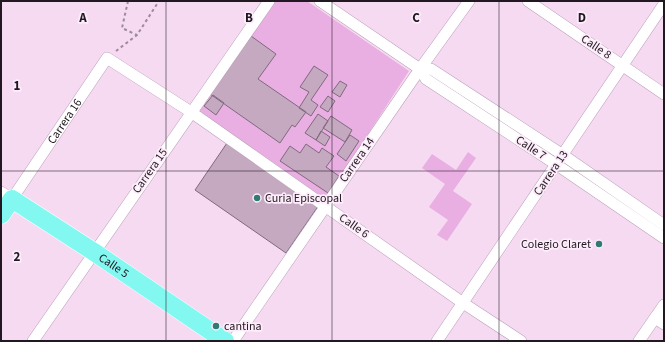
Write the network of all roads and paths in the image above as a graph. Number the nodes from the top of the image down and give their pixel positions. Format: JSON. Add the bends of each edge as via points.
{"nodes":[{"id":1,"x":128,"y":1,"type":"edge"},
{"id":2,"x":159,"y":1,"type":"edge"},
{"id":3,"x":268,"y":1,"type":"edge"},
{"id":4,"x":320,"y":1,"type":"edge"},
{"id":5,"x":469,"y":1,"type":"edge"},
{"id":6,"x":528,"y":1,"type":"edge"},
{"id":7,"x":664,"y":4,"type":"edge"},
{"id":8,"x":137,"y":35,"type":"junction"},
{"id":9,"x":107,"y":58,"type":"junction"},
{"id":10,"x":623,"y":65,"type":"junction"},
{"id":11,"x":420,"y":69,"type":"junction"},
{"id":12,"x":664,"y":94,"type":"edge"},
{"id":13,"x":191,"y":112,"type":"junction"},
{"id":14,"x":563,"y":155,"type":"junction"},
{"id":15,"x":557,"y":165,"type":"junction"},
{"id":16,"x":6,"y":196,"type":"edge"},
{"id":17,"x":325,"y":206,"type":"junction"},
{"id":18,"x":1,"y":215,"type":"edge"},
{"id":19,"x":664,"y":225,"type":"edge"},
{"id":20,"x":664,"y":238,"type":"edge"},
{"id":21,"x":94,"y":252,"type":"junction"},
{"id":22,"x":463,"y":302,"type":"junction"},
{"id":23,"x":664,"y":305,"type":"edge"},
{"id":24,"x":660,"y":321,"type":"edge"},
{"id":25,"x":33,"y":341,"type":"edge"},
{"id":26,"x":224,"y":341,"type":"edge"},
{"id":27,"x":233,"y":341,"type":"edge"},
{"id":28,"x":437,"y":341,"type":"edge"},
{"id":29,"x":521,"y":341,"type":"edge"},
{"id":30,"x":639,"y":341,"type":"edge"}],
"edges":[{"from":1,"to":8,"type":"path","via":[[122,28]]},
{"from":2,"to":8,"type":"path"},
{"from":3,"to":13,"type":"street","name":"Carrera 15"},
{"from":4,"to":11,"type":"street","name":"Calle 7"},
{"from":5,"to":11,"type":"street","name":"Carrera 14"},
{"from":6,"to":10,"type":"street","name":"Calle 8"},
{"from":7,"to":10,"type":"street","name":"Carrera 13"},
{"from":8,"to":9,"type":"path"},
{"from":9,"to":13,"type":"street","name":"Calle 6"},
{"from":9,"to":16,"type":"street","name":"Carrera 16"},
{"from":10,"to":12,"type":"street","name":"Calle 8"},
{"from":10,"to":14,"type":"street","name":"Carrera 13"},
{"from":11,"to":14,"type":"street","name":"Calle 7","via":[[432,69]]},
{"from":11,"to":15,"type":"street","name":"Calle 7","via":[[426,79]]},
{"from":11,"to":17,"type":"street","name":"Carrera 14"},
{"from":13,"to":17,"type":"street","name":"Calle 6"},
{"from":13,"to":21,"type":"street","name":"Carrera 15"},
{"from":14,"to":15,"type":"street","name":"Carrera 13"},
{"from":14,"to":19,"type":"street","name":"Calle 7"},
{"from":15,"to":20,"type":"street","name":"Calle 7"},
{"from":15,"to":22,"type":"street","name":"Carrera 13"},
{"from":16,"to":18,"type":"main road","name":"Carrera 16"},
{"from":16,"to":21,"type":"main road","name":"Calle 5"},
{"from":17,"to":22,"type":"street","name":"Calle 6"},
{"from":17,"to":27,"type":"street","name":"Carrera 14"},
{"from":21,"to":25,"type":"street","name":"Carrera 15"},
{"from":21,"to":26,"type":"main road","name":"Calle 5"},
{"from":22,"to":28,"type":"street","name":"Carrera 13"},
{"from":22,"to":29,"type":"street","name":"Calle 6"},
{"from":23,"to":24,"type":"street"},
{"from":24,"to":30,"type":"street"}]}
